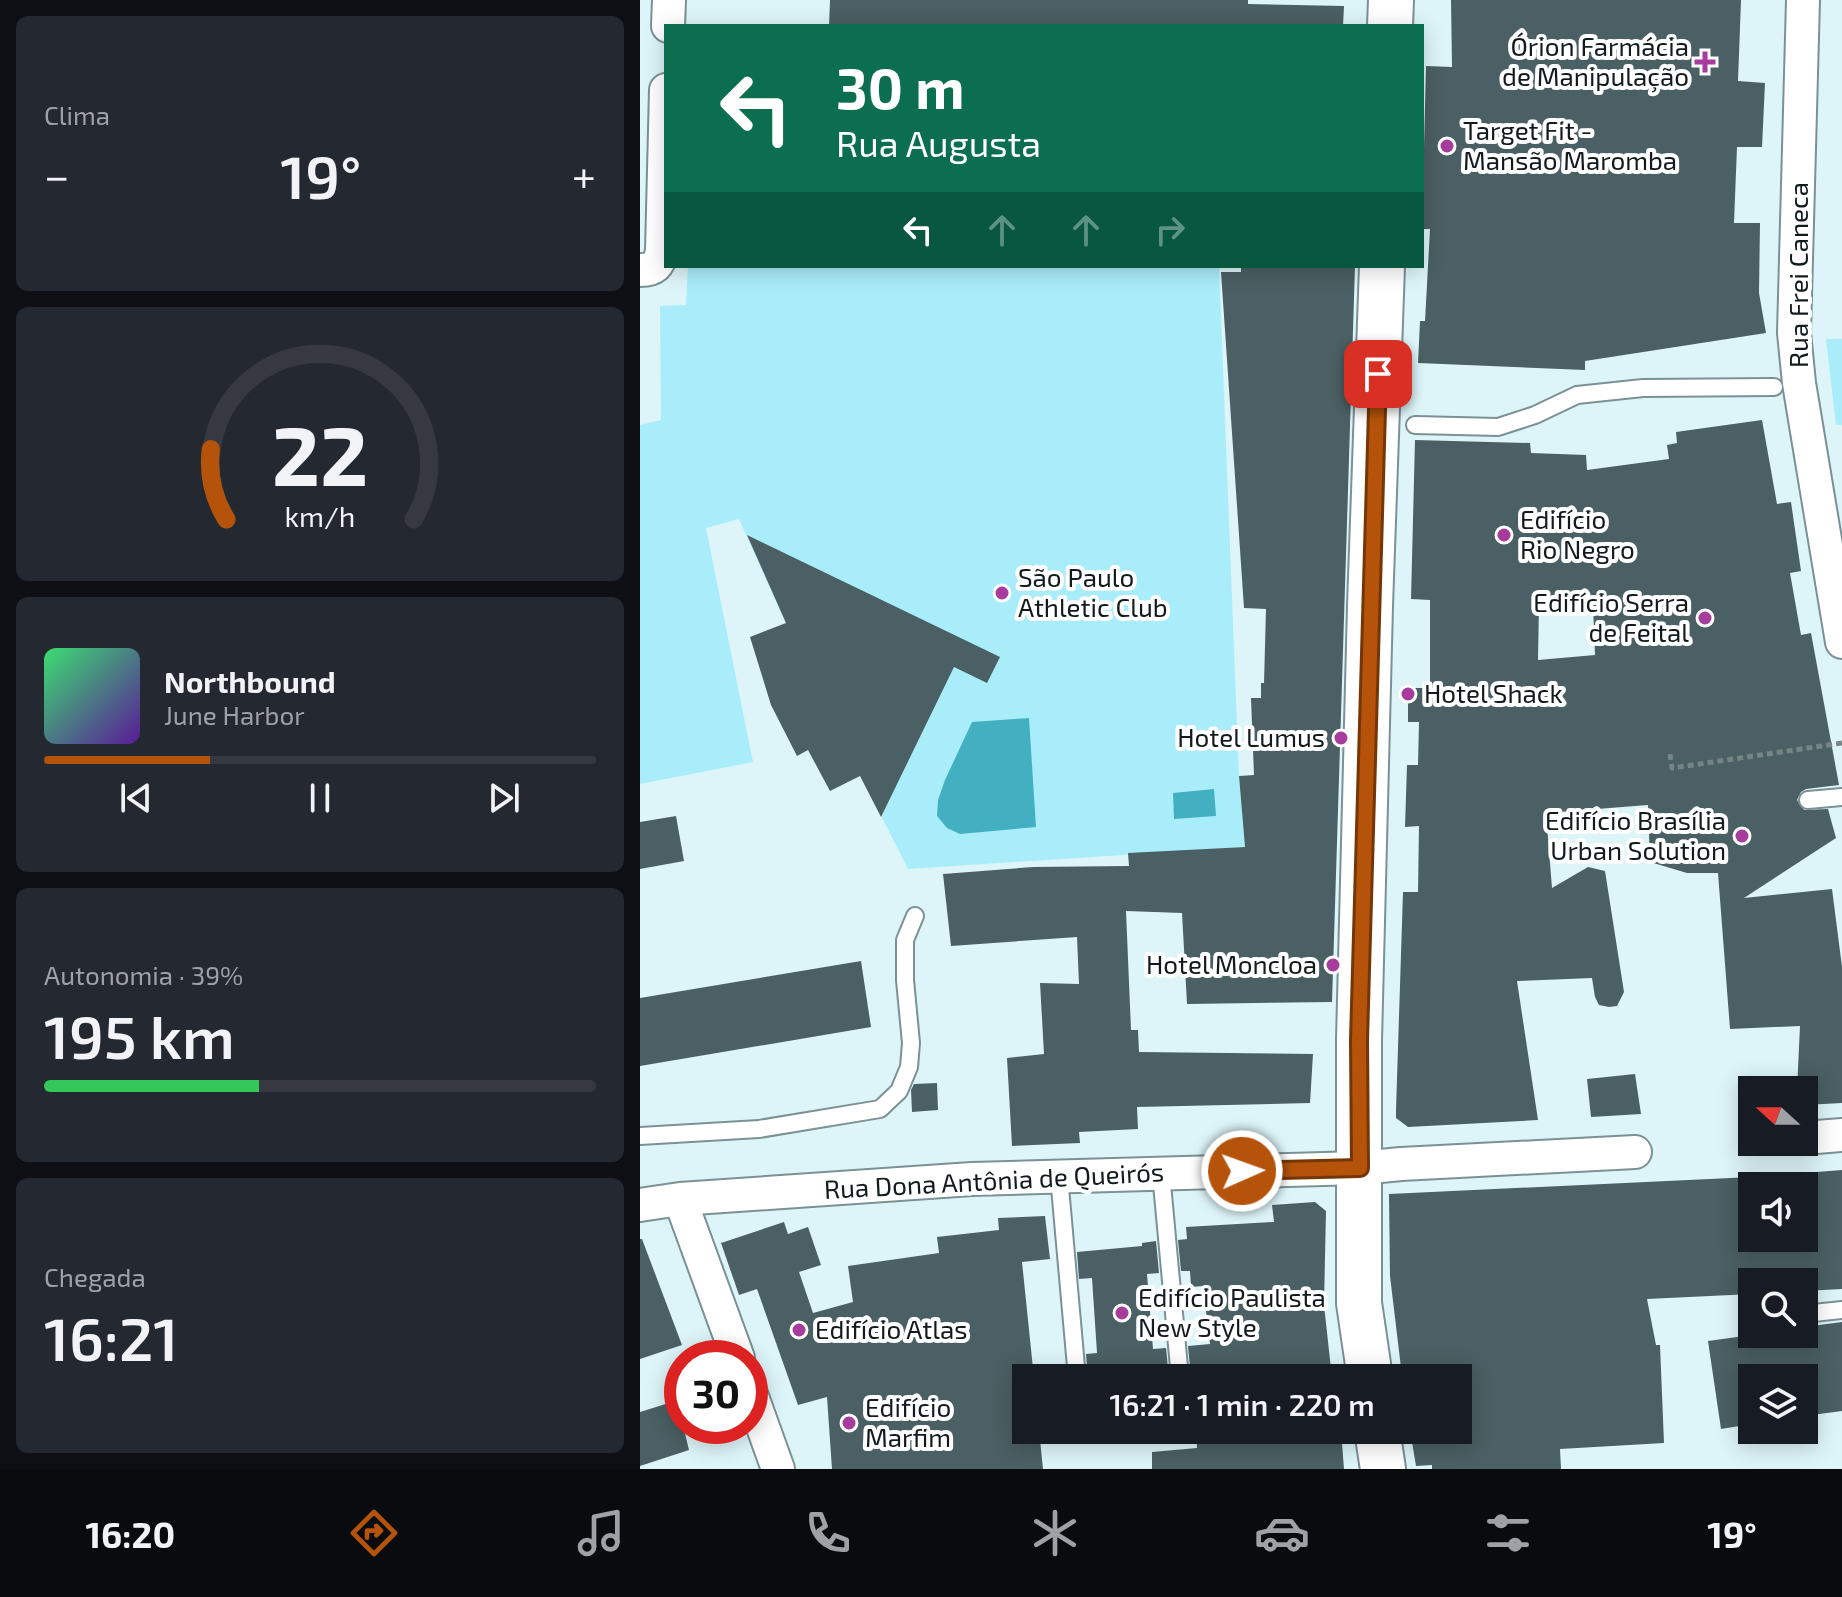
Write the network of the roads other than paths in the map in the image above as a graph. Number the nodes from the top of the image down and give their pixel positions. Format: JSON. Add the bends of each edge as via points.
{"nodes":[{"id":1,"x":669,"y":0,"type":"edge"},
{"id":2,"x":1391,"y":0,"type":"edge"},
{"id":3,"x":1803,"y":0,"type":"edge"},
{"id":4,"x":668,"y":24,"type":"edge"},
{"id":5,"x":1390,"y":24,"type":"edge"},
{"id":6,"x":664,"y":170,"type":"edge"},
{"id":7,"x":1382,"y":268,"type":"edge"},
{"id":8,"x":640,"y":270,"type":"edge"},
{"id":9,"x":1774,"y":387,"type":"dead end"},
{"id":10,"x":1415,"y":425,"type":"dead end"},
{"id":11,"x":1842,"y":642,"type":"edge"},
{"id":12,"x":1842,"y":797,"type":"edge"},
{"id":13,"x":1808,"y":800,"type":"dead end"},
{"id":14,"x":915,"y":916,"type":"dead end"},
{"id":15,"x":1842,"y":1135,"type":"edge"},
{"id":16,"x":640,"y":1136,"type":"edge"},
{"id":17,"x":1818,"y":1137,"type":"edge"},
{"id":18,"x":1635,"y":1152,"type":"dead end"},
{"id":19,"x":1360,"y":1168,"type":"junction"},
{"id":20,"x":1161,"y":1173,"type":"junction"},
{"id":21,"x":1059,"y":1176,"type":"junction"},
{"id":22,"x":680,"y":1199,"type":"junction"},
{"id":23,"x":640,"y":1205,"type":"edge"},
{"id":24,"x":1842,"y":1310,"type":"edge"},
{"id":25,"x":1818,"y":1313,"type":"edge"},
{"id":26,"x":731,"y":1340,"type":"edge"},
{"id":27,"x":1076,"y":1364,"type":"edge"},
{"id":28,"x":1179,"y":1364,"type":"edge"},
{"id":29,"x":1368,"y":1364,"type":"edge"},
{"id":30,"x":768,"y":1441,"type":"edge"},
{"id":31,"x":1379,"y":1444,"type":"edge"},
{"id":32,"x":778,"y":1469,"type":"edge"},
{"id":33,"x":1383,"y":1469,"type":"edge"}],
"edges":[{"from":1,"to":4,"type":"street"},
{"from":2,"to":5,"type":"main road"},
{"from":3,"to":11,"type":"street","name":"Rua Frei Caneca","via":[[1794,333]]},
{"from":6,"to":8,"type":"street","via":[[660,262],[651,270]]},
{"from":7,"to":19,"type":"main road","via":[[1359,1040]]},
{"from":9,"to":10,"type":"lane","via":[[1643,388],[1577,395],[1498,427]]},
{"from":12,"to":13,"type":"lane"},
{"from":14,"to":16,"type":"lane","via":[[905,940],[909,1067],[899,1091],[880,1109],[759,1129]]},
{"from":15,"to":17,"type":"street"},
{"from":18,"to":19,"type":"street","name":"Rua Dona Antônia de Queirós"},
{"from":19,"to":20,"type":"street","name":"Rua Dona Antônia de Queirós"},
{"from":19,"to":29,"type":"main road","via":[[1359,1303]]},
{"from":20,"to":21,"type":"street","name":"Rua Dona Antônia de Queirós"},
{"from":20,"to":28,"type":"lane"},
{"from":21,"to":22,"type":"street","name":"Rua Dona Antônia de Queirós"},
{"from":21,"to":27,"type":"lane"},
{"from":22,"to":23,"type":"street","name":"Rua Dona Antônia de Queirós"},
{"from":22,"to":26,"type":"street"},
{"from":24,"to":25,"type":"lane"},
{"from":30,"to":32,"type":"street"},
{"from":31,"to":33,"type":"main road"}]}
